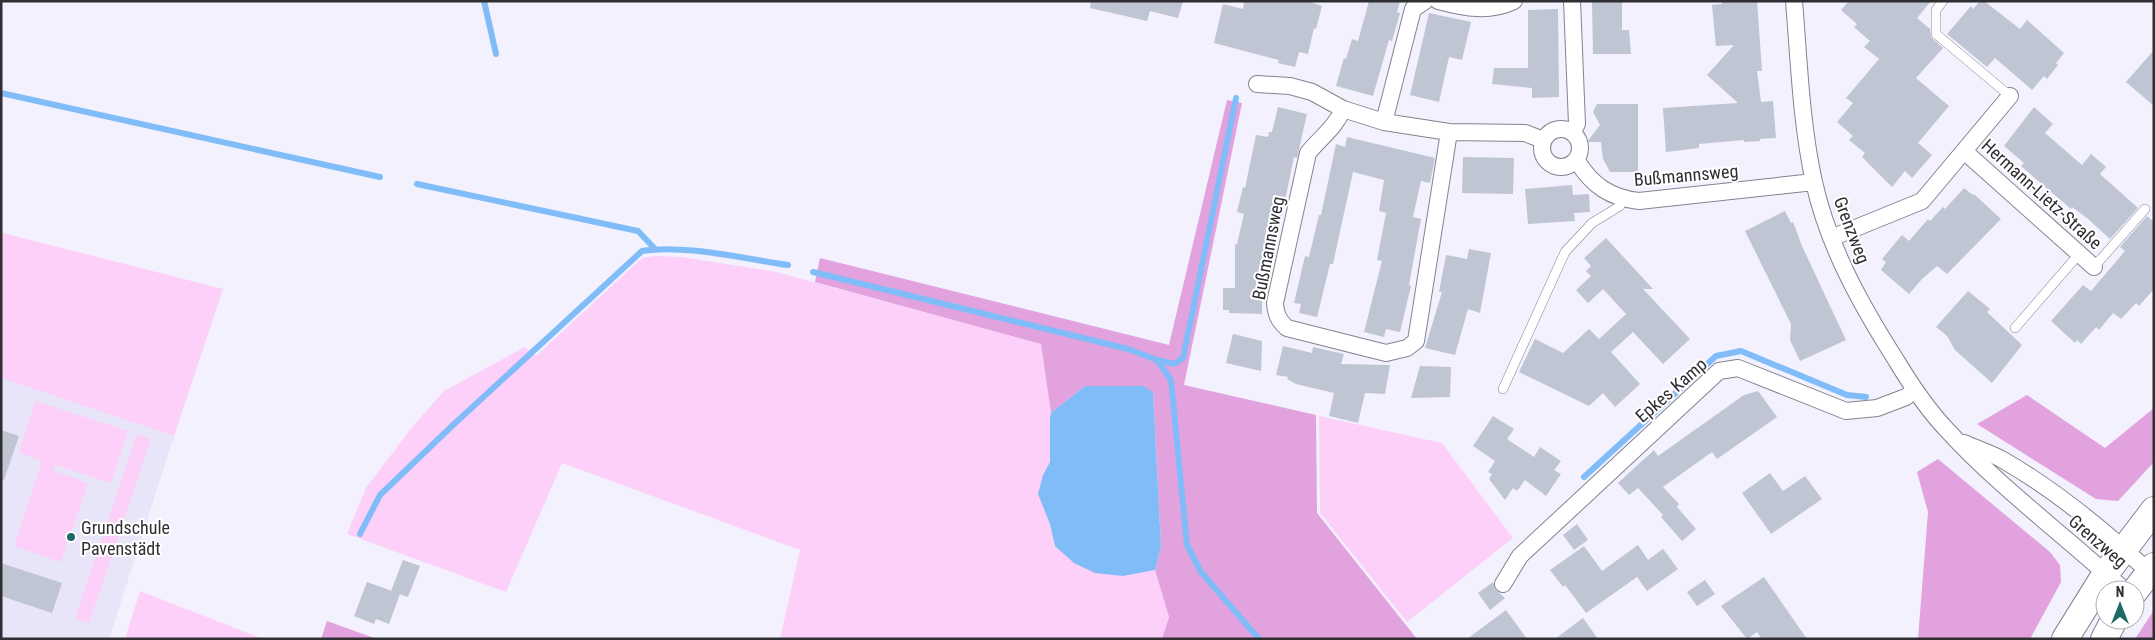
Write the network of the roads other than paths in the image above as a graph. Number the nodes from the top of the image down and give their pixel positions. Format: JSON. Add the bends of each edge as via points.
{"nodes":[{"id":1,"x":1425,"y":1,"type":"edge"},
{"id":2,"x":1438,"y":1,"type":"edge"},
{"id":3,"x":1514,"y":1,"type":"edge"},
{"id":4,"x":1572,"y":1,"type":"edge"},
{"id":5,"x":1794,"y":1,"type":"edge"},
{"id":6,"x":1943,"y":1,"type":"edge"},
{"id":7,"x":1257,"y":84,"type":"dead end"},
{"id":8,"x":2010,"y":96,"type":"joint"},
{"id":9,"x":1343,"y":109,"type":"junction"},
{"id":10,"x":1384,"y":122,"type":"junction"},
{"id":11,"x":1449,"y":132,"type":"junction"},
{"id":12,"x":1572,"y":132,"type":"junction"},
{"id":13,"x":1543,"y":140,"type":"junction"},
{"id":14,"x":1964,"y":152,"type":"junction"},
{"id":15,"x":1577,"y":161,"type":"junction"},
{"id":16,"x":1814,"y":182,"type":"junction"},
{"id":17,"x":1622,"y":199,"type":"junction"},
{"id":18,"x":2145,"y":209,"type":"dead end"},
{"id":19,"x":1831,"y":238,"type":"junction"},
{"id":20,"x":2079,"y":254,"type":"junction"},
{"id":21,"x":2094,"y":267,"type":"joint"},
{"id":22,"x":2015,"y":328,"type":"dead end"},
{"id":23,"x":1503,"y":389,"type":"dead end"},
{"id":24,"x":1915,"y":390,"type":"junction"},
{"id":25,"x":1957,"y":440,"type":"junction"},
{"id":26,"x":2154,"y":510,"type":"edge"},
{"id":27,"x":2123,"y":548,"type":"junction"},
{"id":28,"x":2146,"y":577,"type":"edge"},
{"id":29,"x":2113,"y":580,"type":"edge"},
{"id":30,"x":2115,"y":580,"type":"edge"},
{"id":31,"x":1503,"y":584,"type":"dead end"},
{"id":32,"x":2095,"y":605,"type":"edge"},
{"id":33,"x":2066,"y":639,"type":"edge"}],
"edges":[{"from":1,"to":10,"type":"street","via":[[1413,9]]},
{"from":2,"to":3,"type":"street","via":[[1485,10]]},
{"from":4,"to":12,"type":"street","via":[[1577,124]]},
{"from":5,"to":16,"type":"street","name":"Grenzweg","via":[[1803,109]]},
{"from":6,"to":8,"type":"lane","via":[[1936,10],[1936,34]]},
{"from":7,"to":9,"type":"street","via":[[1290,86],[1312,92]]},
{"from":8,"to":14,"type":"street","name":"Hermann-Lietz-Straße"},
{"from":9,"to":10,"type":"street"},
{"from":9,"to":11,"type":"street","name":"Bußmannsweg","via":[[1338,121],[1308,153],[1275,303],[1276,312],[1286,328],[1386,353],[1408,348],[1416,341]]},
{"from":10,"to":11,"type":"street"},
{"from":11,"to":13,"type":"street","via":[[1525,133]]},
{"from":12,"to":13,"type":"street","via":[[1561,128]]},
{"from":12,"to":15,"type":"street","via":[[1581,146]]},
{"from":13,"to":15,"type":"street","via":[[1542,154],[1551,165],[1564,168]]},
{"from":14,"to":19,"type":"street","name":"Hermann-Lietz-Straße","via":[[1922,201]]},
{"from":14,"to":20,"type":"street","name":"Hermann-Lietz-Straße"},
{"from":15,"to":17,"type":"street","name":"Bußmannsweg","via":[[1587,177]]},
{"from":16,"to":17,"type":"street","name":"Bußmannsweg","via":[[1639,201]]},
{"from":16,"to":19,"type":"street","name":"Grenzweg"},
{"from":17,"to":23,"type":"lane","via":[[1620,206],[1592,223],[1565,252]]},
{"from":18,"to":21,"type":"lane"},
{"from":19,"to":24,"type":"street","name":"Grenzweg","via":[[1881,337]]},
{"from":20,"to":21,"type":"street","name":"Hermann-Lietz-Straße"},
{"from":20,"to":22,"type":"lane"},
{"from":24,"to":25,"type":"street","name":"Grenzweg"},
{"from":24,"to":31,"type":"street","name":"Epkes Kamp","via":[[1877,408],[1846,411],[1738,368],[1719,371],[1520,556]]},
{"from":25,"to":27,"type":"street","name":"Grenzweg","via":[[2002,459],[2072,505]]},
{"from":25,"to":29,"type":"street","name":"Grenzweg","via":[[1973,458]]},
{"from":26,"to":27,"type":"main road"},
{"from":27,"to":28,"type":"street","name":"Grenzweg"},
{"from":27,"to":30,"type":"main road"},
{"from":32,"to":33,"type":"main road"}]}
